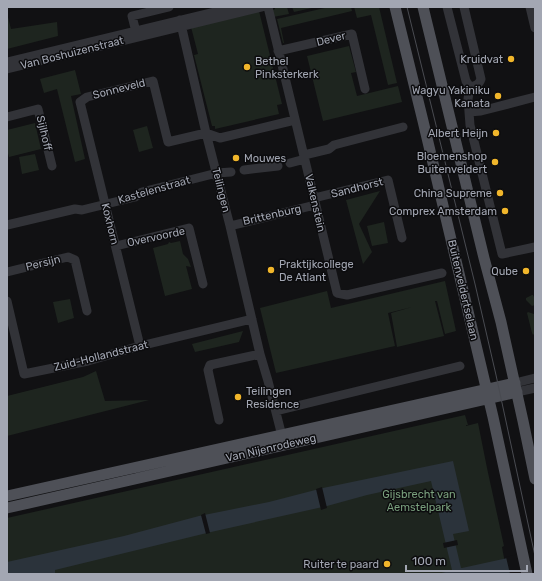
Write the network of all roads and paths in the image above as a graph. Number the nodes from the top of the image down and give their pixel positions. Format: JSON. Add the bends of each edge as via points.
{"nodes":[{"id":1,"x":169,"y":7,"type":"edge"},
{"id":2,"x":235,"y":7,"type":"edge"},
{"id":3,"x":262,"y":7,"type":"edge"},
{"id":4,"x":268,"y":7,"type":"edge"},
{"id":5,"x":395,"y":7,"type":"edge"},
{"id":6,"x":423,"y":7,"type":"edge"},
{"id":7,"x":447,"y":7,"type":"edge"},
{"id":8,"x":464,"y":7,"type":"edge"},
{"id":9,"x":530,"y":7,"type":"edge"},
{"id":10,"x":131,"y":12,"type":"edge"},
{"id":11,"x":181,"y":23,"type":"junction"},
{"id":12,"x":535,"y":28,"type":"edge"},
{"id":13,"x":136,"y":34,"type":"junction"},
{"id":14,"x":278,"y":51,"type":"junction"},
{"id":15,"x":7,"y":62,"type":"edge"},
{"id":16,"x":7,"y":69,"type":"edge"},
{"id":17,"x":470,"y":87,"type":"junction"},
{"id":18,"x":365,"y":89,"type":"dead end"},
{"id":19,"x":535,"y":97,"type":"edge"},
{"id":20,"x":80,"y":102,"type":"joint"},
{"id":21,"x":469,"y":112,"type":"junction"},
{"id":22,"x":7,"y":117,"type":"edge"},
{"id":23,"x":295,"y":120,"type":"junction"},
{"id":24,"x":403,"y":127,"type":"dead end"},
{"id":25,"x":206,"y":133,"type":"junction"},
{"id":26,"x":304,"y":157,"type":"junction"},
{"id":27,"x":290,"y":163,"type":"dead end"},
{"id":28,"x":52,"y":166,"type":"dead end"},
{"id":29,"x":278,"y":166,"type":"dead end"},
{"id":30,"x":244,"y":170,"type":"dead end"},
{"id":31,"x":231,"y":172,"type":"dead end"},
{"id":32,"x":217,"y":173,"type":"junction"},
{"id":33,"x":314,"y":202,"type":"junction"},
{"id":34,"x":105,"y":204,"type":"junction"},
{"id":35,"x":7,"y":225,"type":"edge"},
{"id":36,"x":230,"y":226,"type":"junction"},
{"id":37,"x":402,"y":238,"type":"dead end"},
{"id":38,"x":116,"y":246,"type":"junction"},
{"id":39,"x":535,"y":247,"type":"edge"},
{"id":40,"x":7,"y":272,"type":"edge"},
{"id":41,"x":442,"y":273,"type":"dead end"},
{"id":42,"x":203,"y":284,"type":"dead end"},
{"id":43,"x":7,"y":301,"type":"edge"},
{"id":44,"x":87,"y":310,"type":"dead end"},
{"id":45,"x":252,"y":319,"type":"junction"},
{"id":46,"x":140,"y":346,"type":"junction"},
{"id":47,"x":260,"y":354,"type":"junction"},
{"id":48,"x":460,"y":366,"type":"dead end"},
{"id":49,"x":535,"y":378,"type":"edge"},
{"id":50,"x":516,"y":388,"type":"junction"},
{"id":51,"x":535,"y":388,"type":"edge"},
{"id":52,"x":488,"y":394,"type":"junction"},
{"id":53,"x":276,"y":411,"type":"junction"},
{"id":54,"x":219,"y":420,"type":"dead end"},
{"id":55,"x":283,"y":440,"type":"junction"},
{"id":56,"x":535,"y":479,"type":"edge"},
{"id":57,"x":7,"y":496,"type":"edge"},
{"id":58,"x":7,"y":508,"type":"edge"},
{"id":59,"x":527,"y":574,"type":"edge"}],
"edges":[{"from":1,"to":10,"type":"street","name":"Van Boshuizenstraat"},
{"from":2,"to":11,"type":"street","name":"Van Boshuizenstraat"},
{"from":3,"to":11,"type":"street","name":"Van Boshuizenstraat"},
{"from":4,"to":14,"type":"street","name":"Valkenstein"},
{"from":5,"to":52,"type":"main road","name":"Buitenveldertselaan"},
{"from":6,"to":50,"type":"main road"},
{"from":7,"to":17,"type":"street","via":[[466,81]]},
{"from":8,"to":17,"type":"street","via":[[482,79],[477,85]]},
{"from":9,"to":12,"type":"street"},
{"from":10,"to":13,"type":"street","name":"Van Boshuizenstraat"},
{"from":11,"to":13,"type":"street","name":"Van Boshuizenstraat"},
{"from":11,"to":25,"type":"street","name":"Teilingen"},
{"from":13,"to":15,"type":"street","name":"Van Boshuizenstraat"},
{"from":13,"to":16,"type":"street","name":"Van Boshuizenstraat"},
{"from":14,"to":18,"type":"street","name":"Dever","via":[[352,34]]},
{"from":14,"to":23,"type":"street","name":"Valkenstein"},
{"from":17,"to":21,"type":"street"},
{"from":19,"to":21,"type":"street"},
{"from":20,"to":25,"type":"street","name":"Sonneveld","via":[[87,97],[153,81],[168,142]]},
{"from":20,"to":34,"type":"street","name":"Koxhorn"},
{"from":21,"to":39,"type":"street","via":[[502,254]]},
{"from":22,"to":28,"type":"street","name":"Sijlhoff","via":[[38,109]]},
{"from":23,"to":25,"type":"street","via":[[220,138]]},
{"from":23,"to":26,"type":"street","name":"Valkenstein"},
{"from":24,"to":26,"type":"street","via":[[334,145],[330,149]]},
{"from":25,"to":32,"type":"street","name":"Teilingen"},
{"from":26,"to":27,"type":"street"},
{"from":26,"to":33,"type":"street","name":"Valkenstein"},
{"from":29,"to":30,"type":"street"},
{"from":31,"to":32,"type":"street","name":"Kastelenstraat"},
{"from":32,"to":34,"type":"street","name":"Kastelenstraat"},
{"from":32,"to":36,"type":"street","name":"Teilingen"},
{"from":33,"to":36,"type":"street","name":"Brittenburg"},
{"from":33,"to":37,"type":"street","name":"Sandhorst","via":[[388,180]]},
{"from":33,"to":41,"type":"street","name":"Valkenstein","via":[[337,293],[347,295]]},
{"from":34,"to":35,"type":"street","name":"Kastelenstraat"},
{"from":34,"to":38,"type":"street","name":"Koxhorn"},
{"from":36,"to":45,"type":"street","name":"Teilingen"},
{"from":38,"to":42,"type":"street","name":"Overvoorde","via":[[189,228]]},
{"from":38,"to":46,"type":"street","name":"Koxhorn"},
{"from":40,"to":44,"type":"street","name":"Persijn","via":[[68,257],[75,260]]},
{"from":43,"to":46,"type":"street","name":"Zuid-Hollandstraat","via":[[24,374],[88,361]]},
{"from":45,"to":46,"type":"street","name":"Zuid-Hollandstraat"},
{"from":45,"to":47,"type":"street","name":"Teilingen"},
{"from":47,"to":53,"type":"street","name":"Teilingen"},
{"from":47,"to":54,"type":"street","via":[[210,365],[208,370]]},
{"from":48,"to":53,"type":"street"},
{"from":49,"to":50,"type":"street","name":"Van Nijenrodeweg"},
{"from":50,"to":51,"type":"street","name":"Van Nijenrodeweg"},
{"from":50,"to":52,"type":"main road","name":"Van Nijenrodeweg"},
{"from":50,"to":56,"type":"main road"},
{"from":52,"to":55,"type":"main road","name":"Van Nijenrodeweg"},
{"from":52,"to":59,"type":"main road","name":"Buitenveldertselaan"},
{"from":53,"to":55,"type":"street","name":"Teilingen"},
{"from":55,"to":57,"type":"main road","name":"Van Nijenrodeweg"},
{"from":55,"to":58,"type":"main road","name":"Van Nijenrodeweg"}]}
